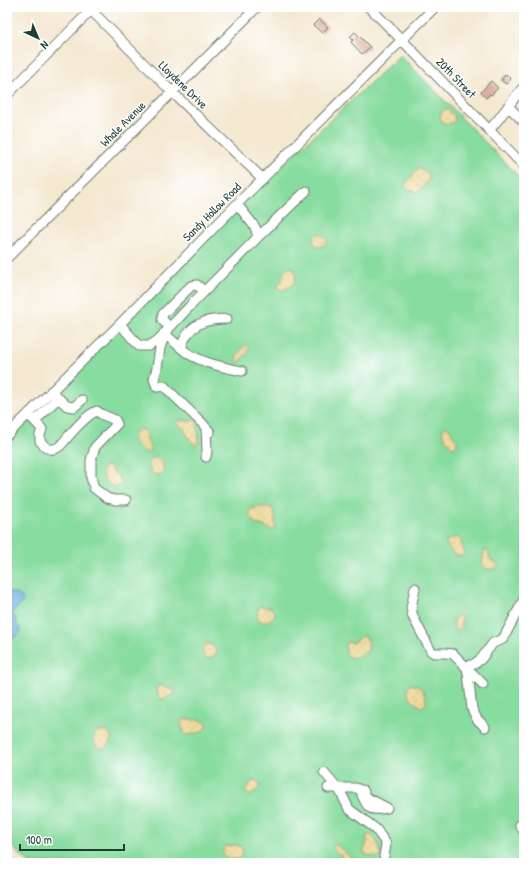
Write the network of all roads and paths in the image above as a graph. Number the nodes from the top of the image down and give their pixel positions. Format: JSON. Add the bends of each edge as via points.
{"nodes":[{"id":1,"x":257,"y":7,"type":"edge"},
{"id":2,"x":369,"y":7,"type":"edge"},
{"id":3,"x":435,"y":7,"type":"edge"},
{"id":4,"x":91,"y":8,"type":"edge"},
{"id":5,"x":402,"y":40,"type":"junction"},
{"id":6,"x":524,"y":87,"type":"edge"},
{"id":7,"x":172,"y":92,"type":"junction"},
{"id":8,"x":7,"y":95,"type":"edge"},
{"id":9,"x":508,"y":106,"type":"junction"},
{"id":10,"x":524,"y":122,"type":"edge"},
{"id":11,"x":489,"y":130,"type":"junction"},
{"id":12,"x":524,"y":166,"type":"edge"},
{"id":13,"x":263,"y":179,"type":"junction"},
{"id":14,"x":306,"y":191,"type":"dead end"},
{"id":15,"x":237,"y":204,"type":"junction"},
{"id":16,"x":258,"y":237,"type":"junction"},
{"id":17,"x":7,"y":258,"type":"edge"},
{"id":18,"x":204,"y":291,"type":"junction"},
{"id":19,"x":227,"y":319,"type":"dead end"},
{"id":20,"x":120,"y":324,"type":"junction"},
{"id":21,"x":166,"y":332,"type":"junction"},
{"id":22,"x":181,"y":348,"type":"junction"},
{"id":23,"x":242,"y":371,"type":"dead end"},
{"id":24,"x":52,"y":391,"type":"junction"},
{"id":25,"x":58,"y":398,"type":"junction"},
{"id":26,"x":82,"y":400,"type":"dead end"},
{"id":27,"x":28,"y":414,"type":"junction"},
{"id":28,"x":35,"y":421,"type":"junction"},
{"id":29,"x":7,"y":435,"type":"edge"},
{"id":30,"x":206,"y":457,"type":"dead end"},
{"id":31,"x":126,"y":500,"type":"dead end"},
{"id":32,"x":416,"y":588,"type":"dead end"},
{"id":33,"x":524,"y":599,"type":"edge"},
{"id":34,"x":467,"y":669,"type":"junction"},
{"id":35,"x":483,"y":684,"type":"dead end"},
{"id":36,"x":485,"y":727,"type":"dead end"},
{"id":37,"x":324,"y":772,"type":"dead end"},
{"id":38,"x":328,"y":788,"type":"dead end"},
{"id":39,"x":338,"y":788,"type":"junction"},
{"id":40,"x":362,"y":795,"type":"dead end"},
{"id":41,"x":384,"y":856,"type":"dead end"}],
"edges":[{"from":1,"to":7,"type":"street","name":"Whale Avenue"},
{"from":2,"to":5,"type":"street","name":"20th Street"},
{"from":3,"to":5,"type":"street","name":"Sandy Hollow Road"},
{"from":4,"to":7,"type":"street","name":"Lloydene Drive"},
{"from":4,"to":8,"type":"street"},
{"from":5,"to":11,"type":"street","name":"20th Street"},
{"from":5,"to":13,"type":"street","name":"Sandy Hollow Road"},
{"from":6,"to":9,"type":"street"},
{"from":7,"to":13,"type":"street","name":"Lloydene Drive"},
{"from":7,"to":17,"type":"street","name":"Whale Avenue"},
{"from":9,"to":10,"type":"street"},
{"from":9,"to":11,"type":"street"},
{"from":11,"to":12,"type":"street","name":"20th Street"},
{"from":13,"to":15,"type":"street","name":"Sandy Hollow Road"},
{"from":14,"to":16,"type":"street"},
{"from":15,"to":16,"type":"street","via":[[255,227]]},
{"from":15,"to":20,"type":"street","name":"Sandy Hollow Road"},
{"from":16,"to":18,"type":"street"},
{"from":18,"to":21,"type":"street"},
{"from":18,"to":21,"type":"street","via":[[197,285],[191,286],[163,314]]},
{"from":19,"to":22,"type":"street","via":[[198,323],[183,340]]},
{"from":20,"to":21,"type":"street","via":[[139,346],[149,346]]},
{"from":20,"to":24,"type":"street","name":"Sandy Hollow Road"},
{"from":21,"to":22,"type":"street"},
{"from":21,"to":30,"type":"street","via":[[154,379],[157,387],[164,386],[208,430]]},
{"from":22,"to":23,"type":"street","via":[[197,358]]},
{"from":24,"to":25,"type":"street"},
{"from":24,"to":27,"type":"street","name":"Sandy Hollow Road"},
{"from":25,"to":26,"type":"street","via":[[67,406],[74,407]]},
{"from":25,"to":28,"type":"street"},
{"from":27,"to":28,"type":"street"},
{"from":27,"to":29,"type":"street","name":"Sandy Hollow Road"},
{"from":28,"to":31,"type":"street","via":[[42,429],[40,441],[49,449],[56,449],[97,411],[115,420],[116,424],[96,447],[91,460],[91,477],[94,488],[107,498]]},
{"from":32,"to":34,"type":"street","via":[[411,608],[413,617],[431,651],[452,654]]},
{"from":33,"to":34,"type":"street","via":[[503,639],[493,643],[481,659]]},
{"from":34,"to":35,"type":"street"},
{"from":34,"to":36,"type":"street","via":[[472,709]]},
{"from":37,"to":39,"type":"street"},
{"from":38,"to":39,"type":"street"},
{"from":39,"to":40,"type":"street","via":[[363,790],[362,795],[369,808],[387,808]]},
{"from":39,"to":41,"type":"street","via":[[349,809],[376,829],[385,842]]}]}
